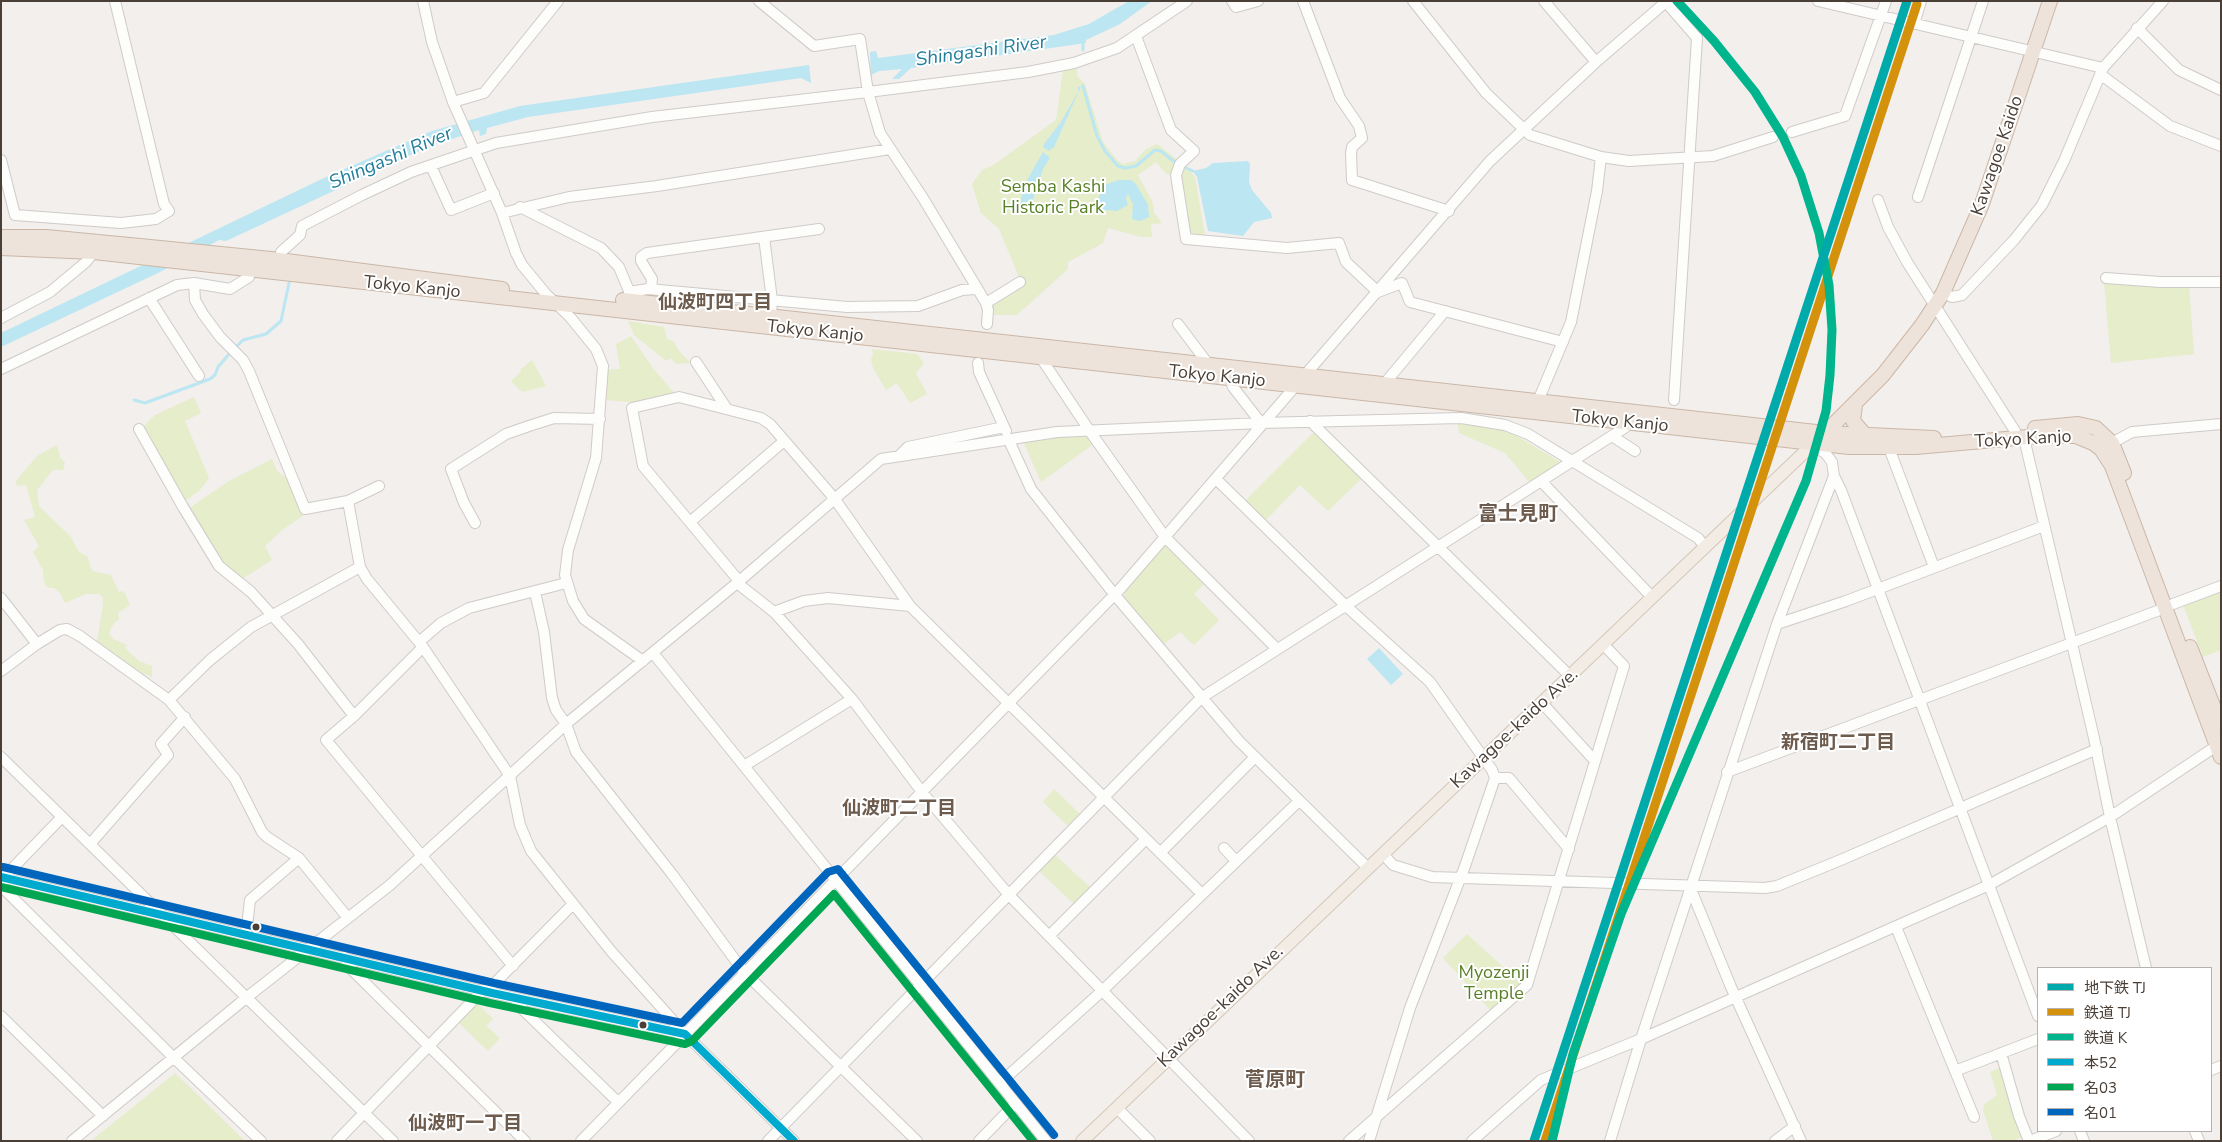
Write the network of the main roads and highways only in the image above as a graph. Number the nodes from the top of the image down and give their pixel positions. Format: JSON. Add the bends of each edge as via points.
{"nodes":[{"id":1,"x":2050,"y":1,"type":"edge"},
{"id":2,"x":1,"y":237,"type":"edge"},
{"id":3,"x":1,"y":248,"type":"edge"},
{"id":4,"x":550,"y":298,"type":"junction"},
{"id":5,"x":1935,"y":306,"type":"joint"},
{"id":6,"x":1301,"y":381,"type":"junction"},
{"id":7,"x":1855,"y":405,"type":"junction"},
{"id":8,"x":1752,"y":430,"type":"junction"},
{"id":9,"x":1825,"y":433,"type":"junction"},
{"id":10,"x":1781,"y":434,"type":"junction"},
{"id":11,"x":2020,"y":434,"type":"junction"},
{"id":12,"x":1866,"y":436,"type":"junction"},
{"id":13,"x":1813,"y":444,"type":"junction"},
{"id":14,"x":2169,"y":606,"type":"junction"},
{"id":15,"x":2221,"y":726,"type":"edge"},
{"id":16,"x":2219,"y":748,"type":"edge"},
{"id":17,"x":1082,"y":1141,"type":"edge"}],
"edges":[{"from":1,"to":5,"type":"highway","name":"Kawagoe Kaido","via":[[1982,204]]},
{"from":2,"to":4,"type":"highway","name":"Tokyo Kanjo","via":[[46,236],[251,258]]},
{"from":3,"to":4,"type":"highway","name":"Tokyo Kanjo","via":[[94,252]]},
{"from":4,"to":6,"type":"highway","name":"Tokyo Kanjo","via":[[1041,358],[1230,378]]},
{"from":4,"to":6,"type":"highway","name":"Tokyo Kanjo","via":[[631,297],[1209,365]]},
{"from":5,"to":7,"type":"highway","name":"Kawagoe-kaido Ave.","via":[[1897,358]]},
{"from":6,"to":8,"type":"highway","name":"Tokyo Kanjo","via":[[1632,423]]},
{"from":6,"to":8,"type":"highway","name":"Tokyo Kanjo","via":[[1384,383]]},
{"from":7,"to":9,"type":"highway","name":"Kawagoe-kaido Ave."},
{"from":7,"to":12,"type":"highway","via":[[1853,421]]},
{"from":8,"to":10,"type":"highway","name":"Tokyo Kanjo"},
{"from":9,"to":10,"type":"highway","name":"Tokyo Kanjo"},
{"from":9,"to":12,"type":"highway","name":"Tokyo Kanjo"},
{"from":9,"to":13,"type":"highway","name":"Kawagoe-kaido Ave."},
{"from":10,"to":13,"type":"highway","name":"Tokyo Kanjo"},
{"from":11,"to":12,"type":"highway","name":"Tokyo Kanjo","via":[[1925,438]]},
{"from":11,"to":13,"type":"highway","name":"Tokyo Kanjo","via":[[1889,448]]},
{"from":11,"to":14,"type":"highway","name":"Tokyo Kanjo","via":[[2076,436],[2101,449],[2112,466]]},
{"from":11,"to":14,"type":"highway","name":"Tokyo Kanjo","via":[[2088,425],[2096,428],[2112,444]]},
{"from":13,"to":17,"type":"main road","name":"Kawagoe-kaido Ave."},
{"from":14,"to":15,"type":"highway","name":"Tokyo Kanjo"},
{"from":14,"to":16,"type":"highway","name":"Tokyo Kanjo"}]}
